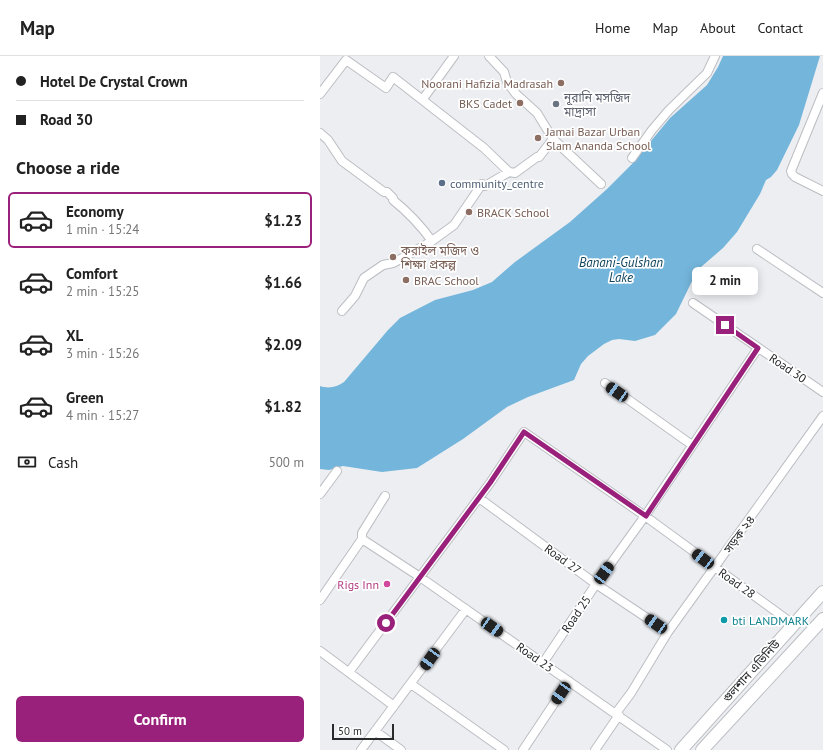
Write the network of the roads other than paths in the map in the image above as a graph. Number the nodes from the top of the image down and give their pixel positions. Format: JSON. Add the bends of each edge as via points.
{"nodes":[{"id":1,"x":454,"y":56,"type":"edge"},
{"id":2,"x":489,"y":56,"type":"edge"},
{"id":3,"x":715,"y":56,"type":"edge"},
{"id":4,"x":823,"y":93,"type":"edge"},
{"id":5,"x":320,"y":94,"type":"edge"},
{"id":6,"x":422,"y":99,"type":"junction"},
{"id":7,"x":320,"y":133,"type":"edge"},
{"id":8,"x":553,"y":139,"type":"junction"},
{"id":9,"x":632,"y":158,"type":"dead end"},
{"id":10,"x":509,"y":172,"type":"junction"},
{"id":11,"x":601,"y":184,"type":"dead end"},
{"id":12,"x":823,"y":191,"type":"edge"},
{"id":13,"x":432,"y":241,"type":"junction"},
{"id":14,"x":757,"y":249,"type":"dead end"},
{"id":15,"x":823,"y":293,"type":"edge"},
{"id":16,"x":693,"y":303,"type":"dead end"},
{"id":17,"x":342,"y":311,"type":"dead end"},
{"id":18,"x":758,"y":348,"type":"junction"},
{"id":19,"x":605,"y":383,"type":"dead end"},
{"id":20,"x":823,"y":392,"type":"edge"},
{"id":21,"x":823,"y":416,"type":"edge"},
{"id":22,"x":692,"y":445,"type":"junction"},
{"id":23,"x":337,"y":471,"type":"dead end"},
{"id":24,"x":320,"y":494,"type":"edge"},
{"id":25,"x":384,"y":496,"type":"dead end"},
{"id":26,"x":479,"y":498,"type":"junction"},
{"id":27,"x":646,"y":516,"type":"junction"},
{"id":28,"x":362,"y":539,"type":"junction"},
{"id":29,"x":715,"y":568,"type":"junction"},
{"id":30,"x":420,"y":577,"type":"junction"},
{"id":31,"x":596,"y":584,"type":"junction"},
{"id":32,"x":823,"y":592,"type":"edge"},
{"id":33,"x":320,"y":600,"type":"edge"},
{"id":34,"x":466,"y":610,"type":"junction"},
{"id":35,"x":823,"y":619,"type":"edge"},
{"id":36,"x":793,"y":624,"type":"junction"},
{"id":37,"x":668,"y":632,"type":"junction"},
{"id":38,"x":320,"y":652,"type":"edge"},
{"id":39,"x":543,"y":663,"type":"junction"},
{"id":40,"x":349,"y":672,"type":"junction"},
{"id":41,"x":569,"y":681,"type":"junction"},
{"id":42,"x":411,"y":684,"type":"junction"},
{"id":43,"x":394,"y":706,"type":"junction"},
{"id":44,"x":618,"y":714,"type":"junction"},
{"id":45,"x":375,"y":731,"type":"junction"},
{"id":46,"x":500,"y":749,"type":"edge"},
{"id":47,"x":361,"y":750,"type":"edge"},
{"id":48,"x":401,"y":750,"type":"edge"},
{"id":49,"x":523,"y":750,"type":"edge"},
{"id":50,"x":595,"y":750,"type":"edge"},
{"id":51,"x":667,"y":750,"type":"edge"},
{"id":52,"x":680,"y":750,"type":"edge"},
{"id":53,"x":702,"y":750,"type":"edge"}],
"edges":[{"from":1,"to":6,"type":"street"},
{"from":2,"to":8,"type":"street","via":[[504,72],[507,82],[516,94],[537,113]]},
{"from":3,"to":9,"type":"street","via":[[707,73],[669,110]]},
{"from":4,"to":12,"type":"street","via":[[791,171],[795,177]]},
{"from":5,"to":6,"type":"street","via":[[346,60],[386,88],[393,77]]},
{"from":6,"to":10,"type":"street","via":[[484,148]]},
{"from":7,"to":13,"type":"street","via":[[342,161],[387,192]]},
{"from":8,"to":10,"type":"street","via":[[539,157],[515,173]]},
{"from":8,"to":11,"type":"street"},
{"from":10,"to":13,"type":"street","via":[[486,186],[482,184],[454,225]]},
{"from":13,"to":17,"type":"street","via":[[393,263],[383,265],[364,278],[355,296]]},
{"from":14,"to":15,"type":"street"},
{"from":16,"to":18,"type":"street","name":"Road 30"},
{"from":18,"to":20,"type":"street","name":"Road 30"},
{"from":18,"to":22,"type":"street","name":"Road 25"},
{"from":19,"to":22,"type":"street"},
{"from":21,"to":29,"type":"street","name":"সড়ক ২৪"},
{"from":22,"to":27,"type":"street","name":"Road 25"},
{"from":23,"to":24,"type":"street"},
{"from":25,"to":28,"type":"street","via":[[362,533]]},
{"from":26,"to":27,"type":"street","name":"Road 28","via":[[524,432]]},
{"from":26,"to":30,"type":"street"},
{"from":26,"to":31,"type":"street","name":"Road 27"},
{"from":27,"to":29,"type":"street","name":"Road 28"},
{"from":27,"to":31,"type":"street","name":"Road 25"},
{"from":28,"to":30,"type":"street","name":"Road 23"},
{"from":28,"to":33,"type":"street"},
{"from":29,"to":36,"type":"street","name":"Road 28"},
{"from":29,"to":37,"type":"street","name":"সড়ক ২৪"},
{"from":30,"to":34,"type":"street","name":"Road 23"},
{"from":30,"to":40,"type":"street"},
{"from":31,"to":37,"type":"street","name":"Road 27"},
{"from":31,"to":39,"type":"street","name":"Road 25"},
{"from":32,"to":36,"type":"main road","name":"গুলশান এভিনিউ"},
{"from":34,"to":39,"type":"street","name":"Road 23"},
{"from":34,"to":42,"type":"street"},
{"from":35,"to":53,"type":"main road","name":"গুলশান এভিনিউ"},
{"from":36,"to":52,"type":"main road","name":"গুলশান এভিনিউ"},
{"from":37,"to":44,"type":"street","name":"সড়ক ২৪"},
{"from":38,"to":40,"type":"street"},
{"from":39,"to":41,"type":"street","name":"Road 23"},
{"from":40,"to":43,"type":"street"},
{"from":41,"to":44,"type":"street","name":"Road 23"},
{"from":41,"to":49,"type":"street"},
{"from":42,"to":43,"type":"street"},
{"from":42,"to":46,"type":"street"},
{"from":43,"to":45,"type":"street"},
{"from":44,"to":50,"type":"street","name":"সড়ক ২৪"},
{"from":44,"to":51,"type":"street","name":"Road 23"},
{"from":45,"to":47,"type":"street"},
{"from":45,"to":48,"type":"street"}]}
